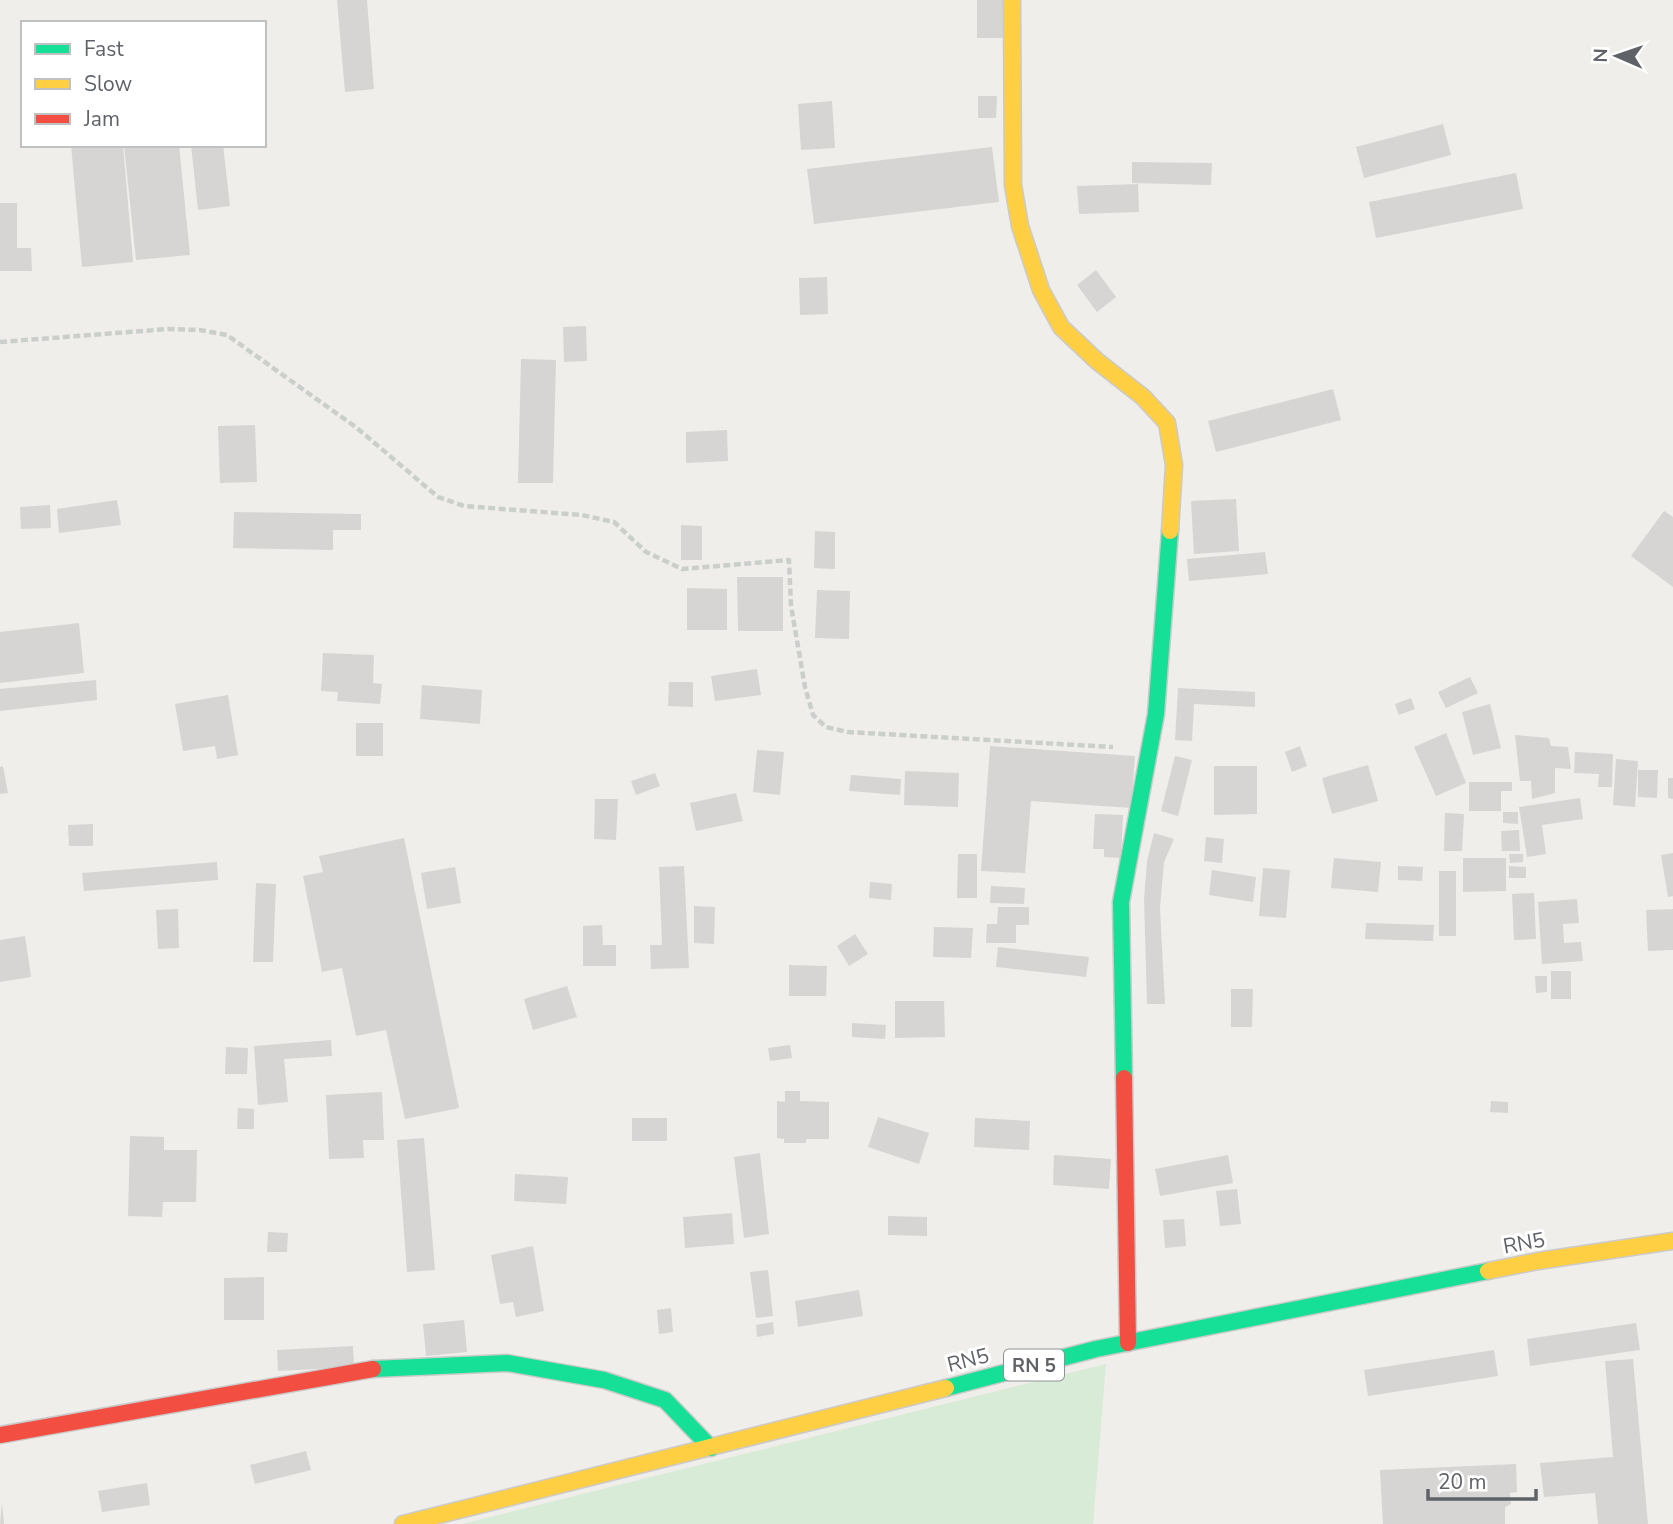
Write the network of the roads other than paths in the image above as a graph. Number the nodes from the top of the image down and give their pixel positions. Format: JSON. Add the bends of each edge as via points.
{"nodes":[{"id":1,"x":1012,"y":0,"type":"edge"},
{"id":2,"x":1673,"y":1241,"type":"edge"},
{"id":3,"x":1128,"y":1343,"type":"junction"},
{"id":4,"x":0,"y":1435,"type":"edge"},
{"id":5,"x":710,"y":1448,"type":"junction"},
{"id":6,"x":403,"y":1524,"type":"edge"}],
"edges":[{"from":1,"to":3,"type":"street","via":[[1013,185],[1020,226],[1041,290],[1060,327],[1167,423],[1174,465],[1156,714],[1121,902]]},
{"from":2,"to":3,"type":"street","name":"RN5","number":"RN 5","via":[[1538,1261]]},
{"from":3,"to":5,"type":"street","name":"RN5","number":"RN 5"},
{"from":4,"to":5,"type":"street","via":[[377,1368],[507,1363],[604,1380],[665,1400]]},
{"from":5,"to":6,"type":"street","name":"RN5","number":"RN 5"}]}
